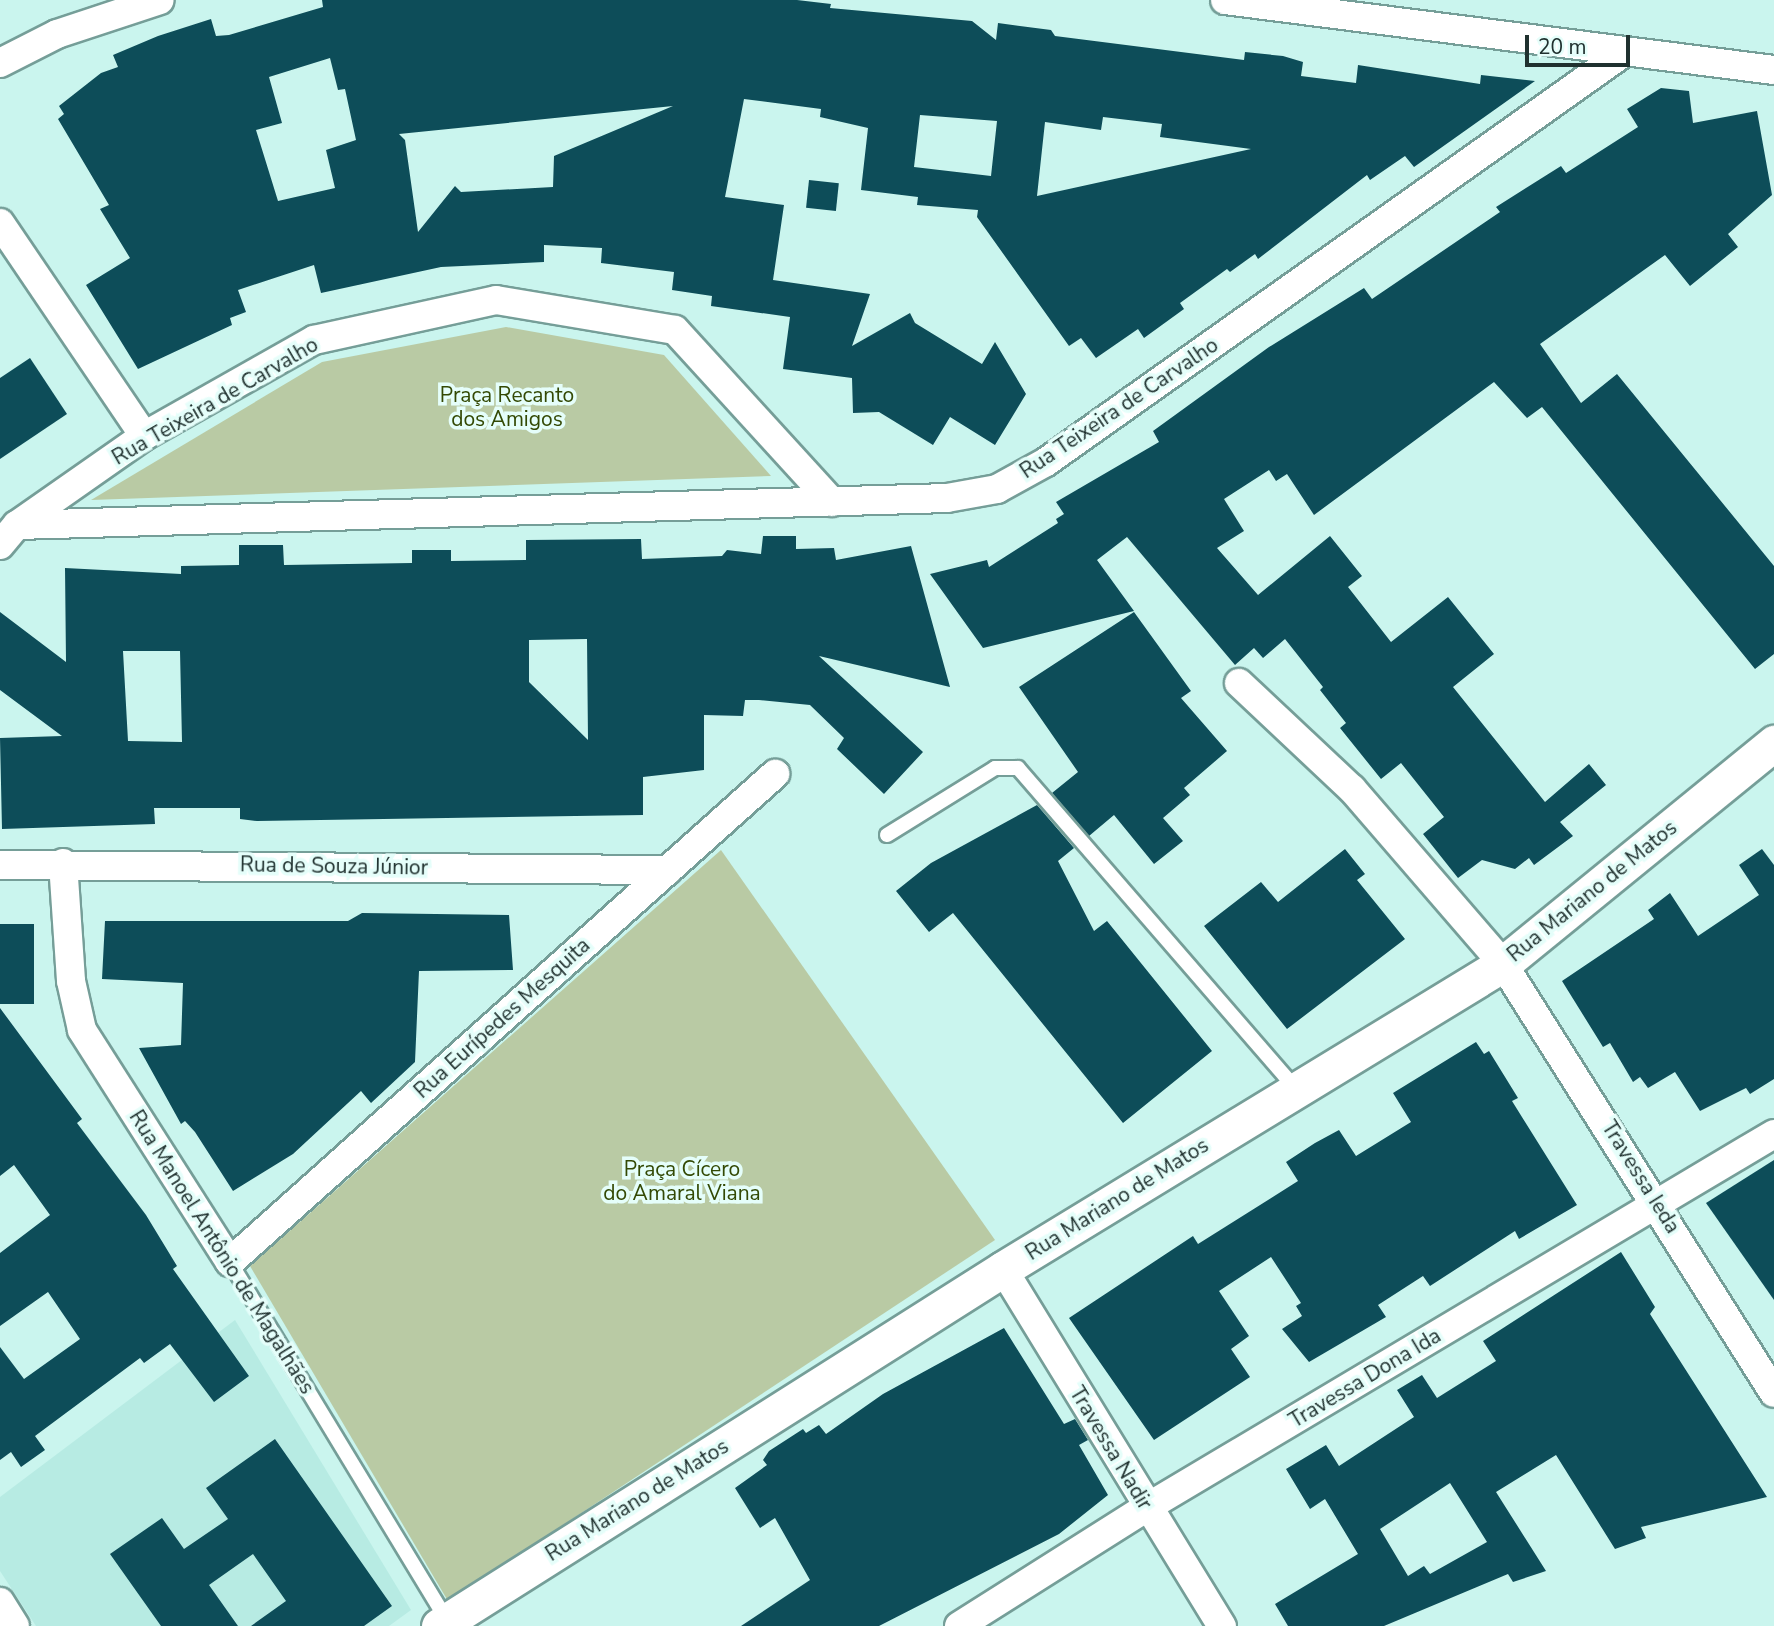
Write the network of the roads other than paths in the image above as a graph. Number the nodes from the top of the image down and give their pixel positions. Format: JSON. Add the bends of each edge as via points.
{"nodes":[{"id":1,"x":160,"y":0,"type":"edge"},
{"id":2,"x":1225,"y":0,"type":"edge"},
{"id":3,"x":1623,"y":52,"type":"junction"},
{"id":4,"x":0,"y":63,"type":"edge"},
{"id":5,"x":1774,"y":70,"type":"edge"},
{"id":6,"x":0,"y":223,"type":"edge"},
{"id":7,"x":144,"y":436,"type":"junction"},
{"id":8,"x":832,"y":502,"type":"junction"},
{"id":9,"x":9,"y":535,"type":"edge"},
{"id":10,"x":1238,"y":683,"type":"dead end"},
{"id":11,"x":1774,"y":743,"type":"edge"},
{"id":12,"x":775,"y":774,"type":"dead end"},
{"id":13,"x":887,"y":835,"type":"dead end"},
{"id":14,"x":63,"y":863,"type":"junction"},
{"id":15,"x":0,"y":865,"type":"edge"},
{"id":16,"x":668,"y":870,"type":"junction"},
{"id":17,"x":1503,"y":964,"type":"junction"},
{"id":18,"x":1296,"y":1089,"type":"junction"},
{"id":19,"x":1774,"y":1134,"type":"edge"},
{"id":20,"x":1659,"y":1204,"type":"junction"},
{"id":21,"x":230,"y":1262,"type":"junction"},
{"id":22,"x":1003,"y":1269,"type":"junction"},
{"id":23,"x":1774,"y":1393,"type":"edge"},
{"id":24,"x":1146,"y":1508,"type":"junction"},
{"id":25,"x":0,"y":1602,"type":"edge"},
{"id":26,"x":443,"y":1623,"type":"edge"},
{"id":27,"x":15,"y":1626,"type":"edge"},
{"id":28,"x":959,"y":1626,"type":"edge"},
{"id":29,"x":1222,"y":1626,"type":"edge"}],
"edges":[{"from":1,"to":4,"type":"street","via":[[57,34]]},
{"from":2,"to":3,"type":"street"},
{"from":3,"to":5,"type":"street"},
{"from":3,"to":8,"type":"street","name":"Rua Teixeira de Carvalho","via":[[1046,462],[997,489],[947,498]]},
{"from":6,"to":7,"type":"street"},
{"from":7,"to":8,"type":"street","name":"Rua Teixeira de Carvalho","via":[[314,340],[496,300],[675,330]]},
{"from":7,"to":9,"type":"street","name":"Rua Teixeira de Carvalho"},
{"from":8,"to":9,"type":"street"},
{"from":10,"to":17,"type":"street","name":"Travessa Ieda","via":[[1352,789]]},
{"from":11,"to":17,"type":"street","name":"Rua Mariano de Matos"},
{"from":12,"to":16,"type":"street","name":"Rua Eurípedes Mesquita"},
{"from":13,"to":18,"type":"lane","via":[[995,768],[1018,768]]},
{"from":14,"to":15,"type":"street","name":"Rua de Souza Júnior"},
{"from":14,"to":16,"type":"street","name":"Rua de Souza Júnior"},
{"from":14,"to":21,"type":"street","name":"Rua Manoel Antônio de Magalhães","via":[[71,981],[82,1030]]},
{"from":16,"to":21,"type":"street","name":"Rua Eurípedes Mesquita"},
{"from":17,"to":18,"type":"street","name":"Rua Mariano de Matos"},
{"from":17,"to":20,"type":"street","name":"Travessa Ieda"},
{"from":18,"to":22,"type":"street","name":"Rua Mariano de Matos"},
{"from":19,"to":20,"type":"street","name":"Travessa Dona Ida"},
{"from":20,"to":23,"type":"street","name":"Travessa Ieda"},
{"from":20,"to":24,"type":"street","name":"Travessa Dona Ida"},
{"from":21,"to":26,"type":"lane","name":"Rua Manoel Antônio de Magalhães"},
{"from":22,"to":24,"type":"street","name":"Travessa Nadir"},
{"from":22,"to":26,"type":"street","name":"Rua Mariano de Matos"},
{"from":24,"to":28,"type":"street","name":"Travessa Dona Ida"},
{"from":24,"to":29,"type":"street","name":"Travessa Nadir"},
{"from":25,"to":27,"type":"street"}]}
